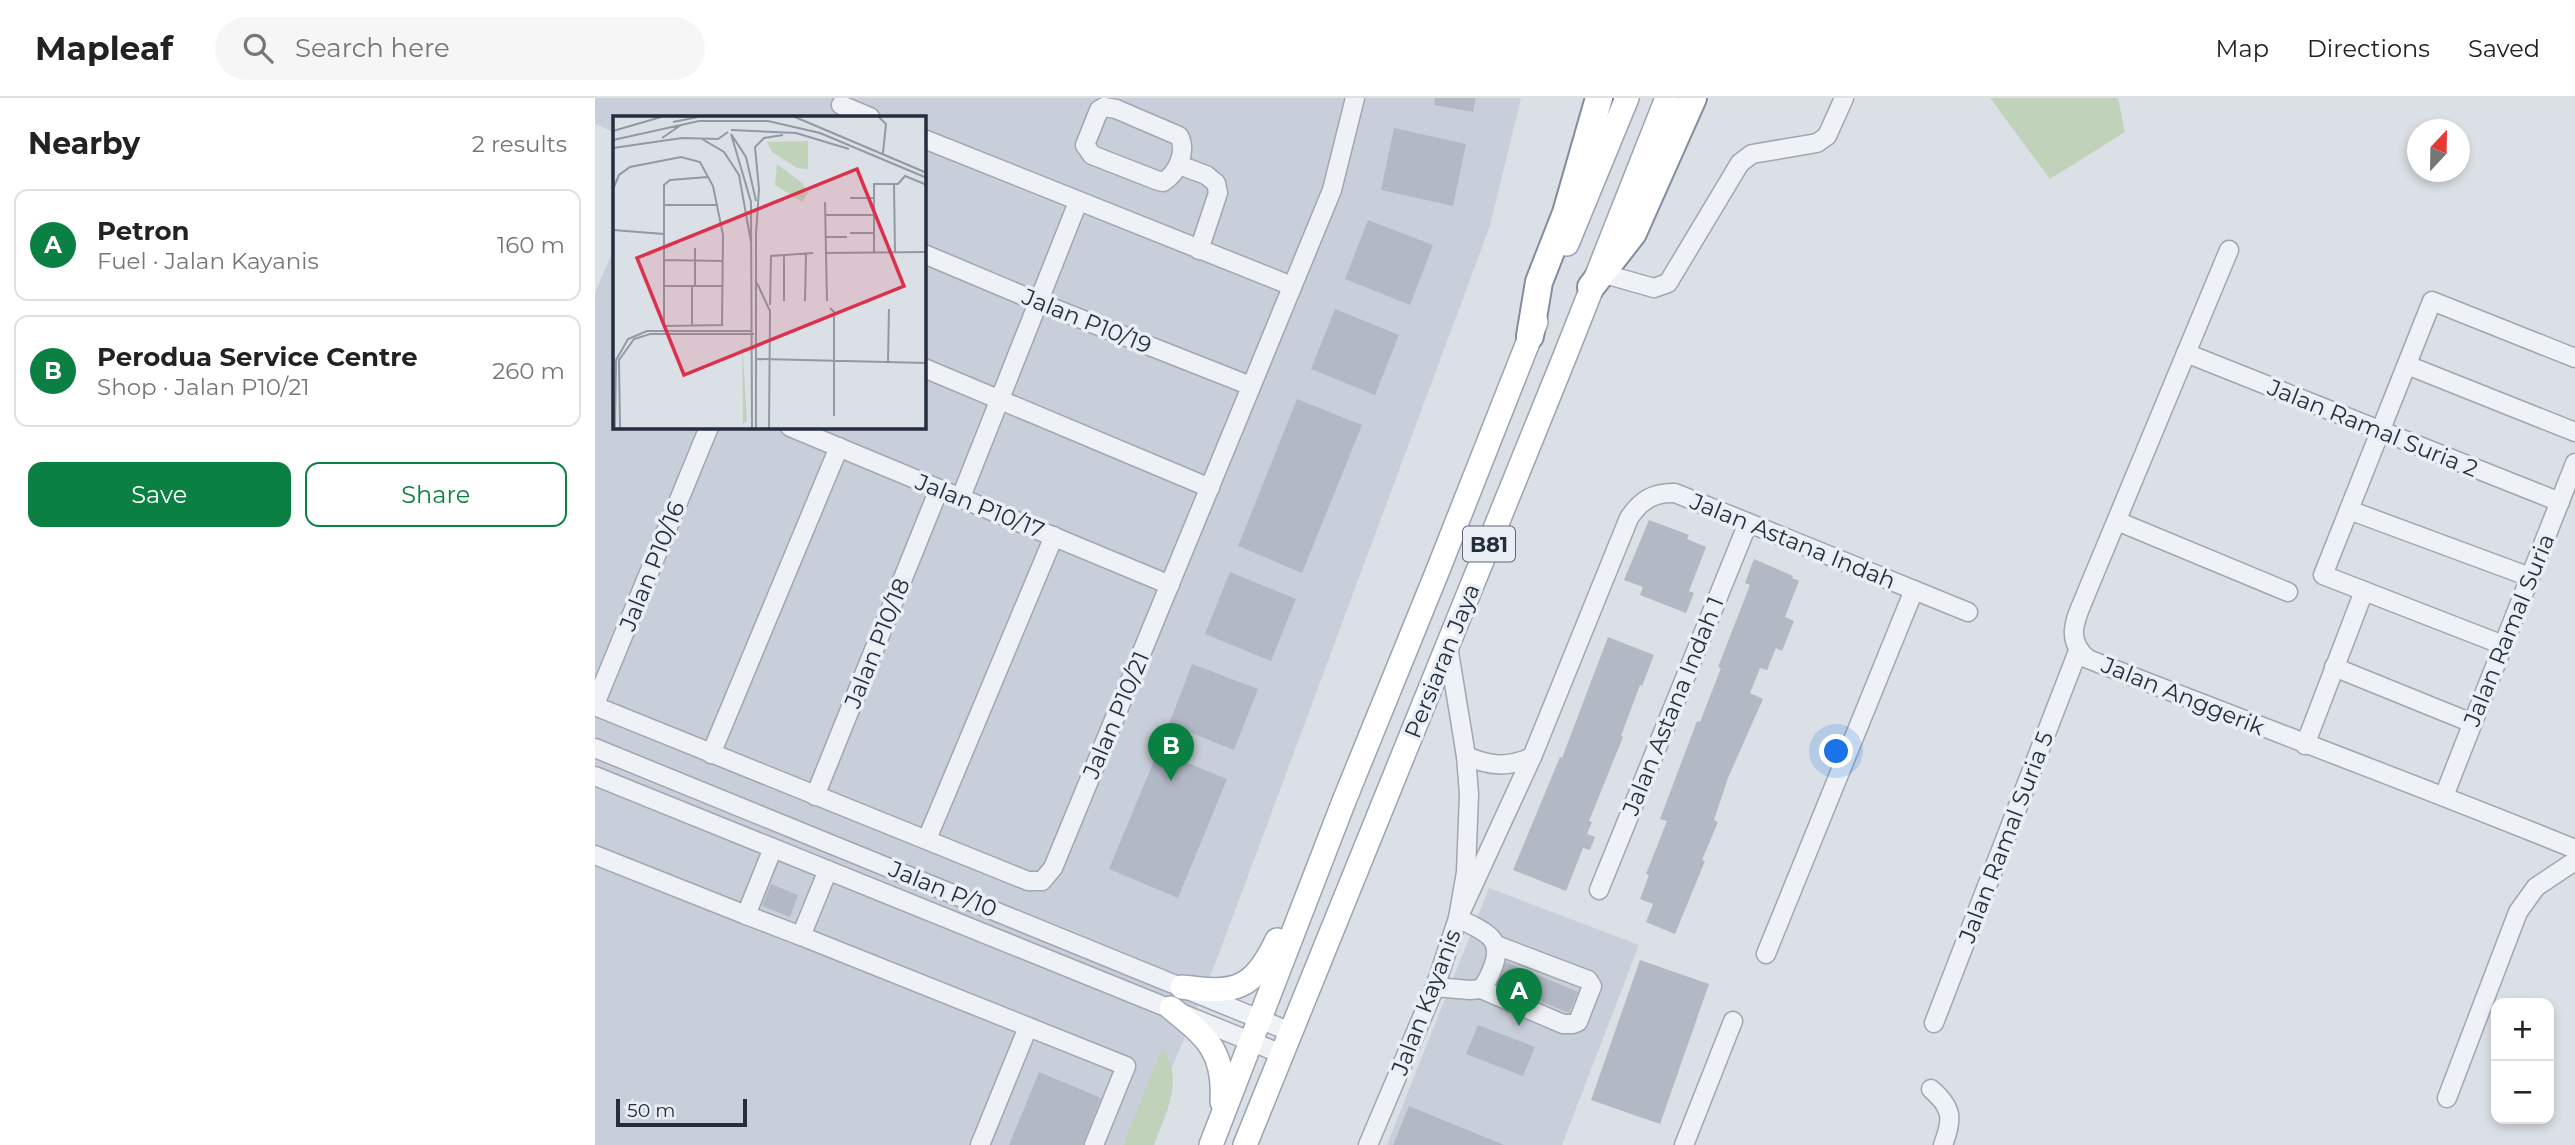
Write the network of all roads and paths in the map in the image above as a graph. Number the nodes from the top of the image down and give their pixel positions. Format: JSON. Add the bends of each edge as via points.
{"nodes":[{"id":1,"x":1355,"y":98,"type":"edge"},
{"id":2,"x":1599,"y":98,"type":"edge"},
{"id":3,"x":1627,"y":98,"type":"edge"},
{"id":4,"x":1667,"y":98,"type":"edge"},
{"id":5,"x":1693,"y":98,"type":"edge"},
{"id":6,"x":1845,"y":98,"type":"edge"},
{"id":7,"x":840,"y":107,"type":"edge"},
{"id":8,"x":867,"y":116,"type":"edge"},
{"id":9,"x":926,"y":140,"type":"edge"},
{"id":10,"x":1178,"y":165,"type":"junction"},
{"id":11,"x":1078,"y":202,"type":"junction"},
{"id":12,"x":1199,"y":250,"type":"junction"},
{"id":13,"x":2229,"y":250,"type":"dead end"},
{"id":14,"x":926,"y":255,"type":"edge"},
{"id":15,"x":1596,"y":280,"type":"junction"},
{"id":16,"x":1292,"y":286,"type":"junction"},
{"id":17,"x":1038,"y":302,"type":"junction"},
{"id":18,"x":1530,"y":336,"type":"junction"},
{"id":19,"x":2186,"y":353,"type":"junction"},
{"id":20,"x":2575,"y":358,"type":"edge"},
{"id":21,"x":2407,"y":365,"type":"junction"},
{"id":22,"x":926,"y":369,"type":"edge"},
{"id":23,"x":1251,"y":386,"type":"junction"},
{"id":24,"x":1000,"y":399,"type":"junction"},
{"id":25,"x":708,"y":429,"type":"edge"},
{"id":26,"x":795,"y":429,"type":"edge"},
{"id":27,"x":2380,"y":431,"type":"junction"},
{"id":28,"x":2575,"y":432,"type":"edge"},
{"id":29,"x":839,"y":447,"type":"junction"},
{"id":30,"x":2575,"y":463,"type":"edge"},
{"id":31,"x":1210,"y":488,"type":"junction"},
{"id":32,"x":939,"y":489,"type":"junction"},
{"id":33,"x":961,"y":497,"type":"junction"},
{"id":34,"x":2560,"y":502,"type":"junction"},
{"id":35,"x":2349,"y":510,"type":"junction"},
{"id":36,"x":2117,"y":521,"type":"junction"},
{"id":37,"x":1748,"y":523,"type":"junction"},
{"id":38,"x":1053,"y":536,"type":"junction"},
{"id":39,"x":2530,"y":578,"type":"junction"},
{"id":40,"x":1170,"y":585,"type":"junction"},
{"id":41,"x":1914,"y":590,"type":"junction"},
{"id":42,"x":2364,"y":591,"type":"junction"},
{"id":43,"x":2288,"y":592,"type":"dead end"},
{"id":44,"x":1968,"y":612,"type":"dead end"},
{"id":45,"x":2503,"y":645,"type":"junction"},
{"id":46,"x":1448,"y":646,"type":"junction"},
{"id":47,"x":2078,"y":651,"type":"junction"},
{"id":48,"x":2334,"y":667,"type":"junction"},
{"id":49,"x":595,"y":705,"type":"edge"},
{"id":50,"x":2472,"y":723,"type":"junction"},
{"id":51,"x":2305,"y":745,"type":"junction"},
{"id":52,"x":595,"y":747,"type":"edge"},
{"id":53,"x":711,"y":754,"type":"junction"},
{"id":54,"x":1465,"y":756,"type":"junction"},
{"id":55,"x":1532,"y":757,"type":"junction"},
{"id":56,"x":595,"y":776,"type":"edge"},
{"id":57,"x":815,"y":796,"type":"junction"},
{"id":58,"x":2444,"y":796,"type":"junction"},
{"id":59,"x":1344,"y":801,"type":"junction"},
{"id":60,"x":927,"y":839,"type":"junction"},
{"id":61,"x":773,"y":848,"type":"junction"},
{"id":62,"x":2575,"y":849,"type":"edge"},
{"id":63,"x":595,"y":855,"type":"edge"},
{"id":64,"x":2575,"y":861,"type":"edge"},
{"id":65,"x":828,"y":870,"type":"junction"},
{"id":66,"x":1599,"y":890,"type":"dead end"},
{"id":67,"x":746,"y":915,"type":"junction"},
{"id":68,"x":1458,"y":918,"type":"junction"},
{"id":69,"x":801,"y":936,"type":"junction"},
{"id":70,"x":1496,"y":945,"type":"junction"},
{"id":71,"x":1766,"y":954,"type":"dead end"},
{"id":72,"x":1182,"y":987,"type":"junction"},
{"id":73,"x":1435,"y":987,"type":"junction"},
{"id":74,"x":1481,"y":989,"type":"junction"},
{"id":75,"x":1171,"y":1008,"type":"junction"},
{"id":76,"x":1260,"y":1019,"type":"junction"},
{"id":77,"x":1733,"y":1021,"type":"dead end"},
{"id":78,"x":1934,"y":1023,"type":"dead end"},
{"id":79,"x":1028,"y":1027,"type":"junction"},
{"id":80,"x":1291,"y":1032,"type":"junction"},
{"id":81,"x":1251,"y":1042,"type":"junction"},
{"id":82,"x":1282,"y":1054,"type":"junction"},
{"id":83,"x":1931,"y":1089,"type":"dead end"},
{"id":84,"x":2447,"y":1098,"type":"dead end"},
{"id":85,"x":1214,"y":1136,"type":"edge"},
{"id":86,"x":980,"y":1145,"type":"edge"},
{"id":87,"x":1094,"y":1145,"type":"edge"},
{"id":88,"x":1245,"y":1145,"type":"edge"},
{"id":89,"x":1368,"y":1145,"type":"edge"},
{"id":90,"x":1684,"y":1145,"type":"edge"},
{"id":91,"x":1943,"y":1145,"type":"edge"}],
"edges":[{"from":1,"to":16,"type":"street","name":"Jalan P10/21","via":[[1332,190]]},
{"from":2,"to":18,"type":"highway","via":[[1566,213],[1539,282]]},
{"from":3,"to":18,"type":"main road","name":"Persiaran Jaya","number":"B81"},
{"from":4,"to":15,"type":"main road","name":"Persiaran Jaya","number":"B81"},
{"from":5,"to":15,"type":"highway","via":[[1633,233]]},
{"from":6,"to":15,"type":"street","via":[[1827,136],[1817,144],[1752,154],[1740,163],[1668,283],[1654,288]]},
{"from":7,"to":8,"type":"street"},
{"from":9,"to":11,"type":"street"},
{"from":10,"to":10,"type":"street","via":[[1183,145],[1179,136],[1115,109],[1099,110],[1085,145],[1092,155],[1163,182]]},
{"from":10,"to":12,"type":"street","via":[[1216,183],[1218,193]]},
{"from":11,"to":12,"type":"street"},
{"from":11,"to":17,"type":"street"},
{"from":12,"to":16,"type":"street"},
{"from":13,"to":19,"type":"street","name":"Jalan Anggerik"},
{"from":14,"to":17,"type":"street","name":"Jalan P10/19"},
{"from":15,"to":46,"type":"main road","name":"Persiaran Jaya","number":"B81"},
{"from":16,"to":23,"type":"street","name":"Jalan P10/21"},
{"from":17,"to":23,"type":"street","name":"Jalan P10/19"},
{"from":17,"to":24,"type":"street"},
{"from":18,"to":59,"type":"main road","name":"Persiaran Jaya","number":"B81"},
{"from":19,"to":27,"type":"street","name":"Jalan Ramal Suria 2"},
{"from":19,"to":36,"type":"street","name":"Jalan Anggerik"},
{"from":20,"to":21,"type":"street","via":[[2432,302]]},
{"from":21,"to":27,"type":"street"},
{"from":21,"to":28,"type":"street"},
{"from":22,"to":24,"type":"street"},
{"from":23,"to":31,"type":"street","name":"Jalan P10/21"},
{"from":24,"to":31,"type":"street"},
{"from":24,"to":33,"type":"street"},
{"from":25,"to":49,"type":"street","name":"Jalan P10/16"},
{"from":26,"to":29,"type":"street","name":"Jalan P10/17"},
{"from":27,"to":34,"type":"street","name":"Jalan Ramal Suria 2"},
{"from":27,"to":35,"type":"street"},
{"from":29,"to":32,"type":"street","name":"Jalan P10/17"},
{"from":29,"to":53,"type":"street"},
{"from":30,"to":34,"type":"street","name":"Jalan Ramal Suria"},
{"from":31,"to":40,"type":"street","name":"Jalan P10/21"},
{"from":32,"to":33,"type":"street","name":"Jalan P10/17"},
{"from":32,"to":57,"type":"street","name":"Jalan P10/18"},
{"from":33,"to":38,"type":"street","name":"Jalan P10/17"},
{"from":34,"to":39,"type":"street","name":"Jalan Ramal Suria"},
{"from":35,"to":39,"type":"street"},
{"from":35,"to":42,"type":"street","via":[[2323,575]]},
{"from":36,"to":43,"type":"street"},
{"from":36,"to":47,"type":"street","name":"Jalan Anggerik","via":[[2074,627]]},
{"from":37,"to":41,"type":"street","name":"Jalan Astana Indah"},
{"from":37,"to":55,"type":"street","name":"Jalan Astana Indah","via":[[1675,494],[1657,494],[1636,508]]},
{"from":37,"to":66,"type":"street","name":"Jalan Astana Indah 1"},
{"from":38,"to":40,"type":"street","name":"Jalan P10/17"},
{"from":38,"to":60,"type":"street"},
{"from":39,"to":45,"type":"street","name":"Jalan Ramal Suria"},
{"from":40,"to":60,"type":"street","name":"Jalan P10/21","via":[[1053,868],[1042,880],[1028,881]]},
{"from":41,"to":44,"type":"street","name":"Jalan Astana Indah"},
{"from":41,"to":71,"type":"street"},
{"from":42,"to":45,"type":"street"},
{"from":42,"to":48,"type":"street"},
{"from":45,"to":50,"type":"street","name":"Jalan Ramal Suria"},
{"from":46,"to":54,"type":"street","name":"Jalan Kayanis"},
{"from":46,"to":80,"type":"main road","name":"Persiaran Jaya","number":"B81"},
{"from":47,"to":51,"type":"street","name":"Jalan Anggerik","via":[[2088,659]]},
{"from":47,"to":78,"type":"street","name":"Jalan Ramal Suria 5"},
{"from":48,"to":50,"type":"street"},
{"from":48,"to":51,"type":"street"},
{"from":49,"to":53,"type":"street","name":"Jalan P10/21"},
{"from":50,"to":58,"type":"street","name":"Jalan Ramal Suria"},
{"from":51,"to":58,"type":"street","name":"Jalan Anggerik"},
{"from":52,"to":72,"type":"street","name":"Jalan P/10"},
{"from":53,"to":57,"type":"street","name":"Jalan P10/21"},
{"from":54,"to":55,"type":"street","via":[[1501,766]]},
{"from":54,"to":68,"type":"street","name":"Jalan Kayanis","via":[[1469,831]]},
{"from":55,"to":68,"type":"street","name":"Jalan Astana Indah"},
{"from":56,"to":61,"type":"street","name":"Jalan P/10"},
{"from":57,"to":60,"type":"street","name":"Jalan P10/21"},
{"from":58,"to":62,"type":"street","name":"Jalan Anggerik"},
{"from":59,"to":72,"type":"main road","via":[[1263,967],[1246,983],[1229,990]]},
{"from":59,"to":76,"type":"main road","name":"Persiaran Jaya","number":"B81"},
{"from":61,"to":65,"type":"street","name":"Jalan P/10"},
{"from":61,"to":67,"type":"street"},
{"from":63,"to":67,"type":"street"},
{"from":64,"to":84,"type":"street","via":[[2536,887],[2518,912]]},
{"from":65,"to":69,"type":"street"},
{"from":65,"to":75,"type":"street","name":"Jalan P/10"},
{"from":67,"to":69,"type":"street"},
{"from":68,"to":70,"type":"street","via":[[1490,936]]},
{"from":68,"to":73,"type":"street","name":"Jalan Kayanis"},
{"from":69,"to":79,"type":"street"},
{"from":70,"to":74,"type":"street","via":[[1496,958]]},
{"from":70,"to":74,"type":"street","via":[[1588,980],[1592,986],[1578,1022],[1569,1025]]},
{"from":72,"to":76,"type":"street","name":"Jalan P/10"},
{"from":73,"to":74,"type":"street"},
{"from":73,"to":89,"type":"street","name":"Jalan Kayanis"},
{"from":75,"to":81,"type":"street","name":"Jalan P/10"},
{"from":75,"to":85,"type":"main road","via":[[1203,1034],[1218,1057],[1223,1087]]},
{"from":76,"to":80,"type":"street","name":"Jalan P/10"},
{"from":76,"to":81,"type":"main road","name":"Persiaran Jaya","number":"B81"},
{"from":77,"to":90,"type":"street"},
{"from":79,"to":86,"type":"street"},
{"from":79,"to":87,"type":"street","via":[[1126,1066]]},
{"from":80,"to":82,"type":"main road","name":"Persiaran Jaya","number":"B81"},
{"from":81,"to":82,"type":"street","name":"Jalan P/10"},
{"from":81,"to":85,"type":"main road","name":"Persiaran Jaya","number":"B81"},
{"from":82,"to":88,"type":"main road","name":"Persiaran Jaya","number":"B81"},
{"from":83,"to":91,"type":"street","via":[[1948,1107],[1951,1119]]}]}
